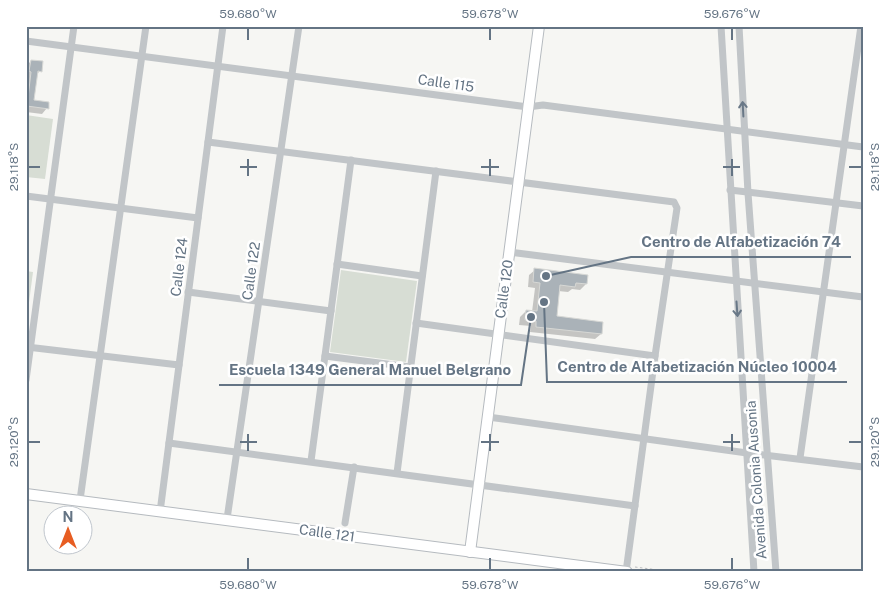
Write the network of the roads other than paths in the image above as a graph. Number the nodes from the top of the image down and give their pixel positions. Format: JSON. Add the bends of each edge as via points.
{"nodes":[{"id":1,"x":74,"y":26,"type":"edge"},
{"id":2,"x":146,"y":26,"type":"edge"},
{"id":3,"x":223,"y":26,"type":"edge"},
{"id":4,"x":299,"y":26,"type":"edge"},
{"id":5,"x":539,"y":26,"type":"edge"},
{"id":6,"x":721,"y":26,"type":"edge"},
{"id":7,"x":739,"y":26,"type":"edge"},
{"id":8,"x":861,"y":26,"type":"edge"},
{"id":9,"x":26,"y":41,"type":"edge"},
{"id":10,"x":71,"y":47,"type":"junction"},
{"id":11,"x":142,"y":56,"type":"junction"},
{"id":12,"x":218,"y":66,"type":"junction"},
{"id":13,"x":292,"y":76,"type":"junction"},
{"id":14,"x":528,"y":107,"type":"junction"},
{"id":15,"x":727,"y":129,"type":"junction"},
{"id":16,"x":744,"y":131,"type":"junction"},
{"id":17,"x":208,"y":142,"type":"junction"},
{"id":18,"x":845,"y":144,"type":"junction"},
{"id":19,"x":863,"y":147,"type":"edge"},
{"id":20,"x":281,"y":150,"type":"junction"},
{"id":21,"x":351,"y":160,"type":"junction"},
{"id":22,"x":436,"y":171,"type":"junction"},
{"id":23,"x":518,"y":182,"type":"junction"},
{"id":24,"x":730,"y":190,"type":"junction"},
{"id":25,"x":748,"y":193,"type":"junction"},
{"id":26,"x":26,"y":196,"type":"edge"},
{"id":27,"x":50,"y":199,"type":"junction"},
{"id":28,"x":837,"y":203,"type":"junction"},
{"id":29,"x":863,"y":206,"type":"edge"},
{"id":30,"x":121,"y":207,"type":"junction"},
{"id":31,"x":198,"y":218,"type":"junction"},
{"id":32,"x":509,"y":252,"type":"junction"},
{"id":33,"x":337,"y":264,"type":"junction"},
{"id":34,"x":666,"y":271,"type":"junction"},
{"id":35,"x":422,"y":276,"type":"junction"},
{"id":36,"x":736,"y":281,"type":"junction"},
{"id":37,"x":754,"y":283,"type":"junction"},
{"id":38,"x":188,"y":292,"type":"junction"},
{"id":39,"x":824,"y":292,"type":"junction"},
{"id":40,"x":863,"y":297,"type":"edge"},
{"id":41,"x":259,"y":302,"type":"junction"},
{"id":42,"x":331,"y":311,"type":"junction"},
{"id":43,"x":416,"y":323,"type":"junction"},
{"id":44,"x":498,"y":334,"type":"junction"},
{"id":45,"x":28,"y":347,"type":"edge"},
{"id":46,"x":100,"y":356,"type":"junction"},
{"id":47,"x":325,"y":356,"type":"junction"},
{"id":48,"x":654,"y":356,"type":"junction"},
{"id":49,"x":179,"y":365,"type":"junction"},
{"id":50,"x":410,"y":367,"type":"junction"},
{"id":51,"x":26,"y":380,"type":"edge"},
{"id":52,"x":488,"y":417,"type":"junction"},
{"id":53,"x":644,"y":438,"type":"junction"},
{"id":54,"x":169,"y":443,"type":"junction"},
{"id":55,"x":237,"y":453,"type":"junction"},
{"id":56,"x":747,"y":453,"type":"junction"},
{"id":57,"x":767,"y":455,"type":"junction"},
{"id":58,"x":800,"y":458,"type":"junction"},
{"id":59,"x":310,"y":461,"type":"junction"},
{"id":60,"x":354,"y":467,"type":"junction"},
{"id":61,"x":863,"y":467,"type":"edge"},
{"id":62,"x":397,"y":473,"type":"junction"},
{"id":63,"x":479,"y":484,"type":"junction"},
{"id":64,"x":26,"y":494,"type":"edge"},
{"id":65,"x":80,"y":500,"type":"junction"},
{"id":66,"x":635,"y":506,"type":"junction"},
{"id":67,"x":160,"y":512,"type":"junction"},
{"id":68,"x":227,"y":519,"type":"junction"},
{"id":69,"x":345,"y":523,"type":"dead end"},
{"id":70,"x":470,"y":552,"type":"junction"},
{"id":71,"x":627,"y":570,"type":"edge"},
{"id":72,"x":754,"y":572,"type":"edge"},
{"id":73,"x":776,"y":572,"type":"edge"}],
"edges":[{"from":1,"to":10,"type":"street"},
{"from":2,"to":11,"type":"street"},
{"from":3,"to":12,"type":"street","name":"Calle 124"},
{"from":4,"to":13,"type":"street","name":"Calle 122"},
{"from":5,"to":14,"type":"street","name":"Calle 120"},
{"from":6,"to":15,"type":"street","name":"Avenida Colonia Ausonia"},
{"from":16,"to":7,"type":"street","name":"Avenida Colonia Ausonia","one_way":true},
{"from":8,"to":18,"type":"street"},
{"from":9,"to":10,"type":"street","name":"Calle 115"},
{"from":10,"to":11,"type":"street","name":"Calle 115"},
{"from":10,"to":27,"type":"street"},
{"from":11,"to":12,"type":"street","name":"Calle 115"},
{"from":11,"to":30,"type":"street"},
{"from":12,"to":13,"type":"street","name":"Calle 115"},
{"from":12,"to":17,"type":"street","name":"Calle 124"},
{"from":13,"to":14,"type":"street","name":"Calle 115"},
{"from":13,"to":20,"type":"street","name":"Calle 122"},
{"from":14,"to":15,"type":"street","name":"Calle 115","via":[[543,105]]},
{"from":14,"to":23,"type":"street","name":"Calle 120"},
{"from":15,"to":16,"type":"street","name":"Calle 115"},
{"from":15,"to":24,"type":"street","name":"Avenida Colonia Ausonia"},
{"from":16,"to":18,"type":"street","name":"Calle 115"},
{"from":16,"to":25,"type":"street","name":"Avenida Colonia Ausonia"},
{"from":17,"to":20,"type":"street"},
{"from":17,"to":31,"type":"street","name":"Calle 124"},
{"from":18,"to":19,"type":"street","name":"Calle 115"},
{"from":18,"to":28,"type":"street"},
{"from":20,"to":21,"type":"street"},
{"from":20,"to":41,"type":"street","name":"Calle 122"},
{"from":21,"to":22,"type":"street"},
{"from":21,"to":33,"type":"street"},
{"from":22,"to":23,"type":"street"},
{"from":22,"to":35,"type":"street"},
{"from":23,"to":32,"type":"street","name":"Calle 120"},
{"from":23,"to":34,"type":"street","via":[[674,202],[677,208]]},
{"from":24,"to":25,"type":"street"},
{"from":24,"to":36,"type":"street","name":"Avenida Colonia Ausonia"},
{"from":25,"to":28,"type":"street"},
{"from":25,"to":37,"type":"street","name":"Avenida Colonia Ausonia"},
{"from":26,"to":27,"type":"street"},
{"from":27,"to":30,"type":"street"},
{"from":27,"to":45,"type":"street"},
{"from":28,"to":29,"type":"street"},
{"from":28,"to":39,"type":"street"},
{"from":30,"to":31,"type":"street"},
{"from":30,"to":46,"type":"street"},
{"from":31,"to":38,"type":"street","name":"Calle 124"},
{"from":32,"to":34,"type":"street"},
{"from":32,"to":44,"type":"street","name":"Calle 120"},
{"from":33,"to":35,"type":"street"},
{"from":33,"to":42,"type":"street"},
{"from":34,"to":36,"type":"street"},
{"from":34,"to":48,"type":"street"},
{"from":35,"to":43,"type":"street"},
{"from":36,"to":37,"type":"street"},
{"from":36,"to":56,"type":"street","name":"Avenida Colonia Ausonia","one_way":true},
{"from":37,"to":39,"type":"street"},
{"from":37,"to":57,"type":"street","name":"Avenida Colonia Ausonia"},
{"from":38,"to":41,"type":"street"},
{"from":38,"to":49,"type":"street","name":"Calle 124"},
{"from":39,"to":40,"type":"street"},
{"from":39,"to":58,"type":"street"},
{"from":41,"to":42,"type":"street"},
{"from":41,"to":55,"type":"street","name":"Calle 122"},
{"from":42,"to":47,"type":"street"},
{"from":43,"to":44,"type":"street"},
{"from":43,"to":50,"type":"street"},
{"from":44,"to":48,"type":"street"},
{"from":44,"to":52,"type":"street","name":"Calle 120"},
{"from":45,"to":46,"type":"street"},
{"from":45,"to":51,"type":"street"},
{"from":46,"to":49,"type":"street"},
{"from":46,"to":65,"type":"street"},
{"from":47,"to":50,"type":"street"},
{"from":47,"to":59,"type":"street"},
{"from":48,"to":53,"type":"street"},
{"from":49,"to":54,"type":"street","name":"Calle 124"},
{"from":50,"to":62,"type":"street"},
{"from":52,"to":53,"type":"street"},
{"from":52,"to":63,"type":"street","name":"Calle 120"},
{"from":53,"to":56,"type":"street"},
{"from":53,"to":66,"type":"street"},
{"from":54,"to":55,"type":"street"},
{"from":54,"to":67,"type":"street","name":"Calle 124"},
{"from":55,"to":59,"type":"street"},
{"from":55,"to":68,"type":"street","name":"Calle 122"},
{"from":56,"to":57,"type":"street"},
{"from":56,"to":72,"type":"street","name":"Avenida Colonia Ausonia"},
{"from":57,"to":58,"type":"street"},
{"from":57,"to":73,"type":"street","name":"Avenida Colonia Ausonia"},
{"from":58,"to":61,"type":"street"},
{"from":59,"to":60,"type":"street"},
{"from":60,"to":62,"type":"street"},
{"from":60,"to":69,"type":"street"},
{"from":62,"to":63,"type":"street"},
{"from":63,"to":66,"type":"street"},
{"from":63,"to":70,"type":"street","name":"Calle 120"},
{"from":64,"to":65,"type":"street","name":"Calle 121"},
{"from":65,"to":67,"type":"street","name":"Calle 121"},
{"from":66,"to":71,"type":"street"},
{"from":67,"to":68,"type":"street","name":"Calle 121"},
{"from":68,"to":70,"type":"street","name":"Calle 121"},
{"from":70,"to":71,"type":"street","name":"Calle 121"}]}
